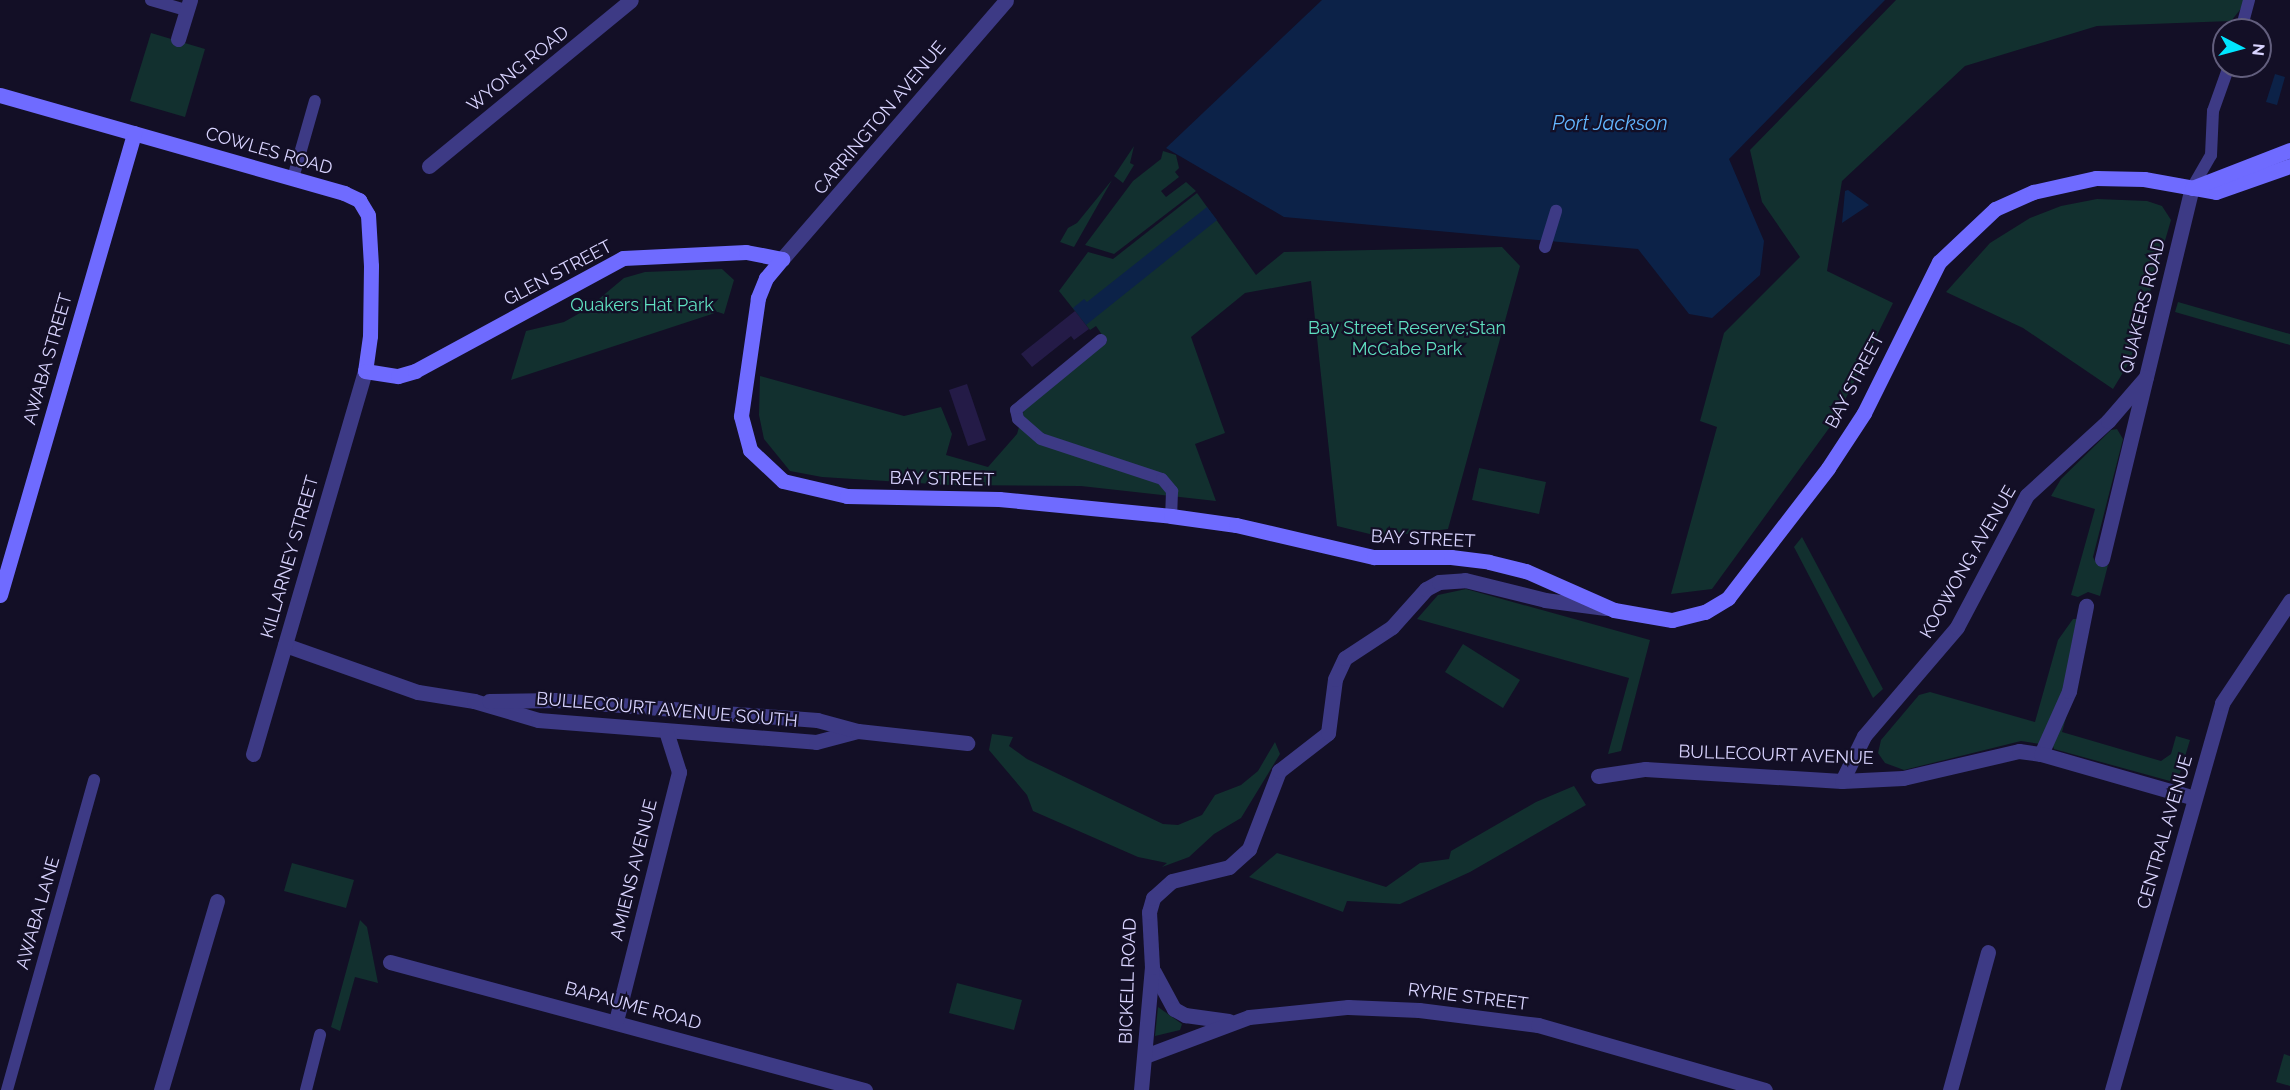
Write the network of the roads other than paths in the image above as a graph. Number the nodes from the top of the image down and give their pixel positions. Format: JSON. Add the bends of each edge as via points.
{"nodes":[{"id":1,"x":151,"y":0,"type":"edge"},
{"id":2,"x":631,"y":0,"type":"edge"},
{"id":3,"x":1006,"y":0,"type":"edge"},
{"id":4,"x":2249,"y":0,"type":"edge"},
{"id":5,"x":188,"y":5,"type":"edge"},
{"id":6,"x":2244,"y":18,"type":"edge"},
{"id":7,"x":178,"y":39,"type":"dead end"},
{"id":8,"x":2225,"y":78,"type":"edge"},
{"id":9,"x":0,"y":95,"type":"edge"},
{"id":10,"x":315,"y":101,"type":"dead end"},
{"id":11,"x":134,"y":133,"type":"junction"},
{"id":12,"x":2290,"y":150,"type":"edge"},
{"id":13,"x":429,"y":166,"type":"dead end"},
{"id":14,"x":2290,"y":166,"type":"edge"},
{"id":15,"x":293,"y":178,"type":"junction"},
{"id":16,"x":2192,"y":188,"type":"junction"},
{"id":17,"x":1556,"y":211,"type":"dead end"},
{"id":18,"x":1545,"y":247,"type":"dead end"},
{"id":19,"x":782,"y":259,"type":"junction"},
{"id":20,"x":1101,"y":340,"type":"dead end"},
{"id":21,"x":365,"y":371,"type":"junction"},
{"id":22,"x":2146,"y":377,"type":"junction"},
{"id":23,"x":1171,"y":516,"type":"junction"},
{"id":24,"x":2103,"y":559,"type":"dead end"},
{"id":25,"x":0,"y":595,"type":"edge"},
{"id":26,"x":2290,"y":601,"type":"edge"},
{"id":27,"x":2086,"y":606,"type":"dead end"},
{"id":28,"x":1614,"y":610,"type":"junction"},
{"id":29,"x":285,"y":645,"type":"junction"},
{"id":30,"x":474,"y":701,"type":"junction"},
{"id":31,"x":666,"y":731,"type":"junction"},
{"id":32,"x":858,"y":731,"type":"junction"},
{"id":33,"x":967,"y":743,"type":"dead end"},
{"id":34,"x":253,"y":754,"type":"dead end"},
{"id":35,"x":2041,"y":754,"type":"junction"},
{"id":36,"x":1599,"y":776,"type":"dead end"},
{"id":37,"x":94,"y":780,"type":"dead end"},
{"id":38,"x":1842,"y":781,"type":"junction"},
{"id":39,"x":2194,"y":798,"type":"junction"},
{"id":40,"x":217,"y":901,"type":"dead end"},
{"id":41,"x":1988,"y":952,"type":"dead end"},
{"id":42,"x":390,"y":962,"type":"dead end"},
{"id":43,"x":1152,"y":967,"type":"junction"},
{"id":44,"x":616,"y":1021,"type":"junction"},
{"id":45,"x":1231,"y":1021,"type":"junction"},
{"id":46,"x":320,"y":1035,"type":"dead end"},
{"id":47,"x":1145,"y":1056,"type":"junction"},
{"id":48,"x":7,"y":1090,"type":"edge"},
{"id":49,"x":161,"y":1090,"type":"edge"},
{"id":50,"x":306,"y":1090,"type":"edge"},
{"id":51,"x":865,"y":1090,"type":"edge"},
{"id":52,"x":1141,"y":1090,"type":"edge"},
{"id":53,"x":1765,"y":1090,"type":"edge"},
{"id":54,"x":1950,"y":1090,"type":"edge"},
{"id":55,"x":2112,"y":1090,"type":"edge"}],
"edges":[{"from":1,"to":5,"type":"lane"},
{"from":2,"to":13,"type":"street","name":"WYONG ROAD"},
{"from":3,"to":19,"type":"street","name":"CARRINGTON AVENUE"},
{"from":4,"to":6,"type":"lane"},
{"from":5,"to":7,"type":"street"},
{"from":8,"to":16,"type":"lane","name":"QUAKERS ROAD","via":[[2213,111],[2211,155]]},
{"from":9,"to":11,"type":"street","name":"COWLES ROAD"},
{"from":10,"to":15,"type":"lane"},
{"from":11,"to":15,"type":"street","name":"COWLES ROAD"},
{"from":11,"to":25,"type":"street","name":"AWABA STREET"},
{"from":12,"to":16,"type":"street"},
{"from":14,"to":16,"type":"street","name":"BAY STREET","via":[[2216,192]]},
{"from":15,"to":21,"type":"street","name":"COWLES ROAD","via":[[353,197],[368,215],[371,305]]},
{"from":16,"to":22,"type":"street","name":"QUAKERS ROAD"},
{"from":16,"to":28,"type":"street","name":"BAY STREET","via":[[2144,179],[2096,177],[2033,192],[1995,209],[1939,262],[1864,413],[1828,468],[1728,598],[1705,612],[1672,620]]},
{"from":17,"to":18,"type":"lane"},
{"from":19,"to":21,"type":"street","name":"GLEN STREET","via":[[746,252],[623,258],[415,370],[398,376]]},
{"from":19,"to":23,"type":"street","name":"BAY STREET","via":[[766,278],[758,298],[741,416],[750,450],[783,481],[847,496],[999,499]]},
{"from":20,"to":23,"type":"lane","via":[[1016,410],[1018,420],[1041,439],[1162,479],[1172,492]]},
{"from":21,"to":29,"type":"street","name":"KILLARNEY STREET"},
{"from":22,"to":24,"type":"street","name":"QUAKERS ROAD"},
{"from":22,"to":38,"type":"street","name":"KOOWONG AVENUE","via":[[2108,421],[2027,495],[1957,627],[1864,736]]},
{"from":23,"to":28,"type":"street","name":"BAY STREET","via":[[1236,525],[1329,549],[1384,558],[1451,557],[1489,562],[1526,572]]},
{"from":26,"to":39,"type":"street","name":"CENTRAL AVENUE","via":[[2222,704]]},
{"from":27,"to":35,"type":"street","via":[[2069,691]]},
{"from":28,"to":43,"type":"street","name":"BICKELL ROAD","via":[[1545,600],[1465,580],[1439,582],[1426,589],[1392,627],[1345,658],[1335,680],[1328,733],[1280,771],[1249,849],[1229,867],[1186,876],[1161,887],[1149,912]]},
{"from":29,"to":30,"type":"street","name":"BULLECOURT AVENUE SOUTH","via":[[418,692]]},
{"from":29,"to":34,"type":"street","name":"KILLARNEY STREET"},
{"from":30,"to":31,"type":"street","name":"BULLECOURT AVENUE SOUTH","via":[[538,720]]},
{"from":30,"to":32,"type":"street","name":"BULLECOURT AVENUE SOUTH","via":[[556,700],[817,720]]},
{"from":31,"to":32,"type":"street","name":"BULLECOURT AVENUE SOUTH","via":[[816,742]]},
{"from":31,"to":44,"type":"street","name":"AMIENS AVENUE","via":[[679,772]]},
{"from":32,"to":33,"type":"street","name":"BULLECOURT AVENUE SOUTH"},
{"from":35,"to":38,"type":"street","name":"BULLECOURT AVENUE","via":[[2008,752],[1933,773]]},
{"from":35,"to":39,"type":"street","name":"BULLECOURT AVENUE"},
{"from":36,"to":38,"type":"street","name":"BULLECOURT AVENUE","via":[[1645,769]]},
{"from":37,"to":48,"type":"lane","name":"AWABA LANE"},
{"from":39,"to":55,"type":"street","name":"CENTRAL AVENUE"},
{"from":40,"to":49,"type":"street"},
{"from":41,"to":54,"type":"street"},
{"from":42,"to":44,"type":"street","name":"BAPAUME ROAD"},
{"from":43,"to":45,"type":"street","name":"RYRIE STREET","via":[[1174,1009],[1185,1015]]},
{"from":43,"to":47,"type":"street","name":"BICKELL ROAD"},
{"from":44,"to":51,"type":"street","name":"BAPAUME ROAD"},
{"from":45,"to":47,"type":"street","name":"RYRIE STREET"},
{"from":45,"to":53,"type":"street","name":"RYRIE STREET","via":[[1348,1007],[1490,1016],[1538,1025]]},
{"from":46,"to":50,"type":"lane"},
{"from":47,"to":52,"type":"street","name":"BICKELL ROAD"}]}
